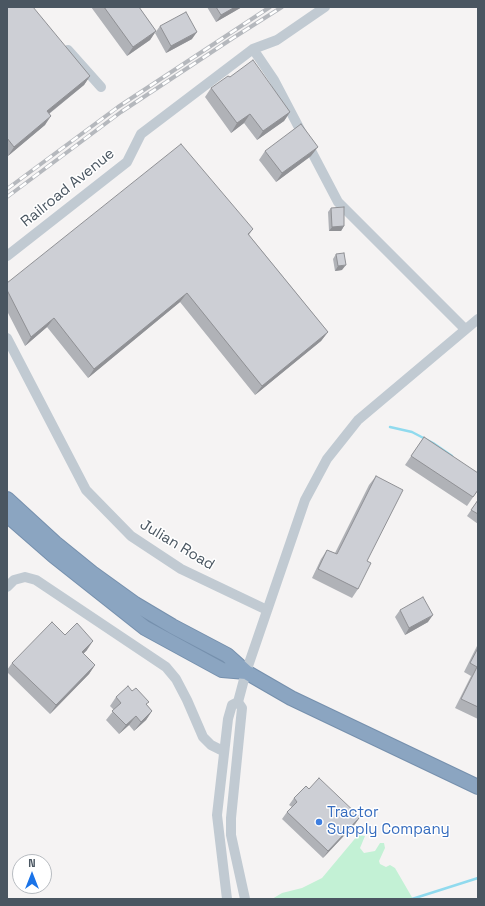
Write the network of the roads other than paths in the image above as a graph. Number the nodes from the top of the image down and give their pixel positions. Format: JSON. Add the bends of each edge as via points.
{"nodes":[{"id":1,"x":325,"y":7,"type":"edge"},
{"id":2,"x":60,"y":41,"type":"edge"},
{"id":3,"x":253,"y":49,"type":"junction"},
{"id":4,"x":100,"y":87,"type":"dead end"},
{"id":5,"x":7,"y":256,"type":"edge"},
{"id":6,"x":478,"y":318,"type":"edge"},
{"id":7,"x":465,"y":329,"type":"junction"},
{"id":8,"x":7,"y":338,"type":"edge"},
{"id":9,"x":7,"y":499,"type":"edge"},
{"id":10,"x":7,"y":515,"type":"edge"},
{"id":11,"x":7,"y":587,"type":"edge"},
{"id":12,"x":267,"y":610,"type":"junction"},
{"id":13,"x":246,"y":672,"type":"junction"},
{"id":14,"x":238,"y":702,"type":"junction"},
{"id":15,"x":223,"y":751,"type":"junction"},
{"id":16,"x":478,"y":787,"type":"edge"},
{"id":17,"x":226,"y":899,"type":"edge"},
{"id":18,"x":245,"y":899,"type":"edge"}],
"edges":[{"from":1,"to":3,"type":"street","name":"Railroad Avenue","via":[[277,40]]},
{"from":2,"to":4,"type":"street"},
{"from":3,"to":5,"type":"street","name":"Railroad Avenue","via":[[141,134],[127,162]]},
{"from":3,"to":7,"type":"street","via":[[274,80],[338,202]]},
{"from":6,"to":7,"type":"street"},
{"from":7,"to":12,"type":"street","via":[[358,420],[327,459],[305,500]]},
{"from":8,"to":12,"type":"street","name":"Julian Road","via":[[86,490],[131,536],[181,569]]},
{"from":9,"to":13,"type":"highway","via":[[92,573],[135,604],[227,655]]},
{"from":10,"to":13,"type":"highway","via":[[145,628],[222,670]]},
{"from":11,"to":15,"type":"street","via":[[14,580],[25,577],[36,580],[166,667],[176,679],[203,737]]},
{"from":12,"to":13,"type":"street"},
{"from":13,"to":14,"type":"street"},
{"from":13,"to":16,"type":"highway","via":[[291,698]]},
{"from":14,"to":15,"type":"street","via":[[232,705]]},
{"from":14,"to":18,"type":"street","via":[[242,708],[231,835]]},
{"from":15,"to":17,"type":"street","via":[[217,815]]}]}
